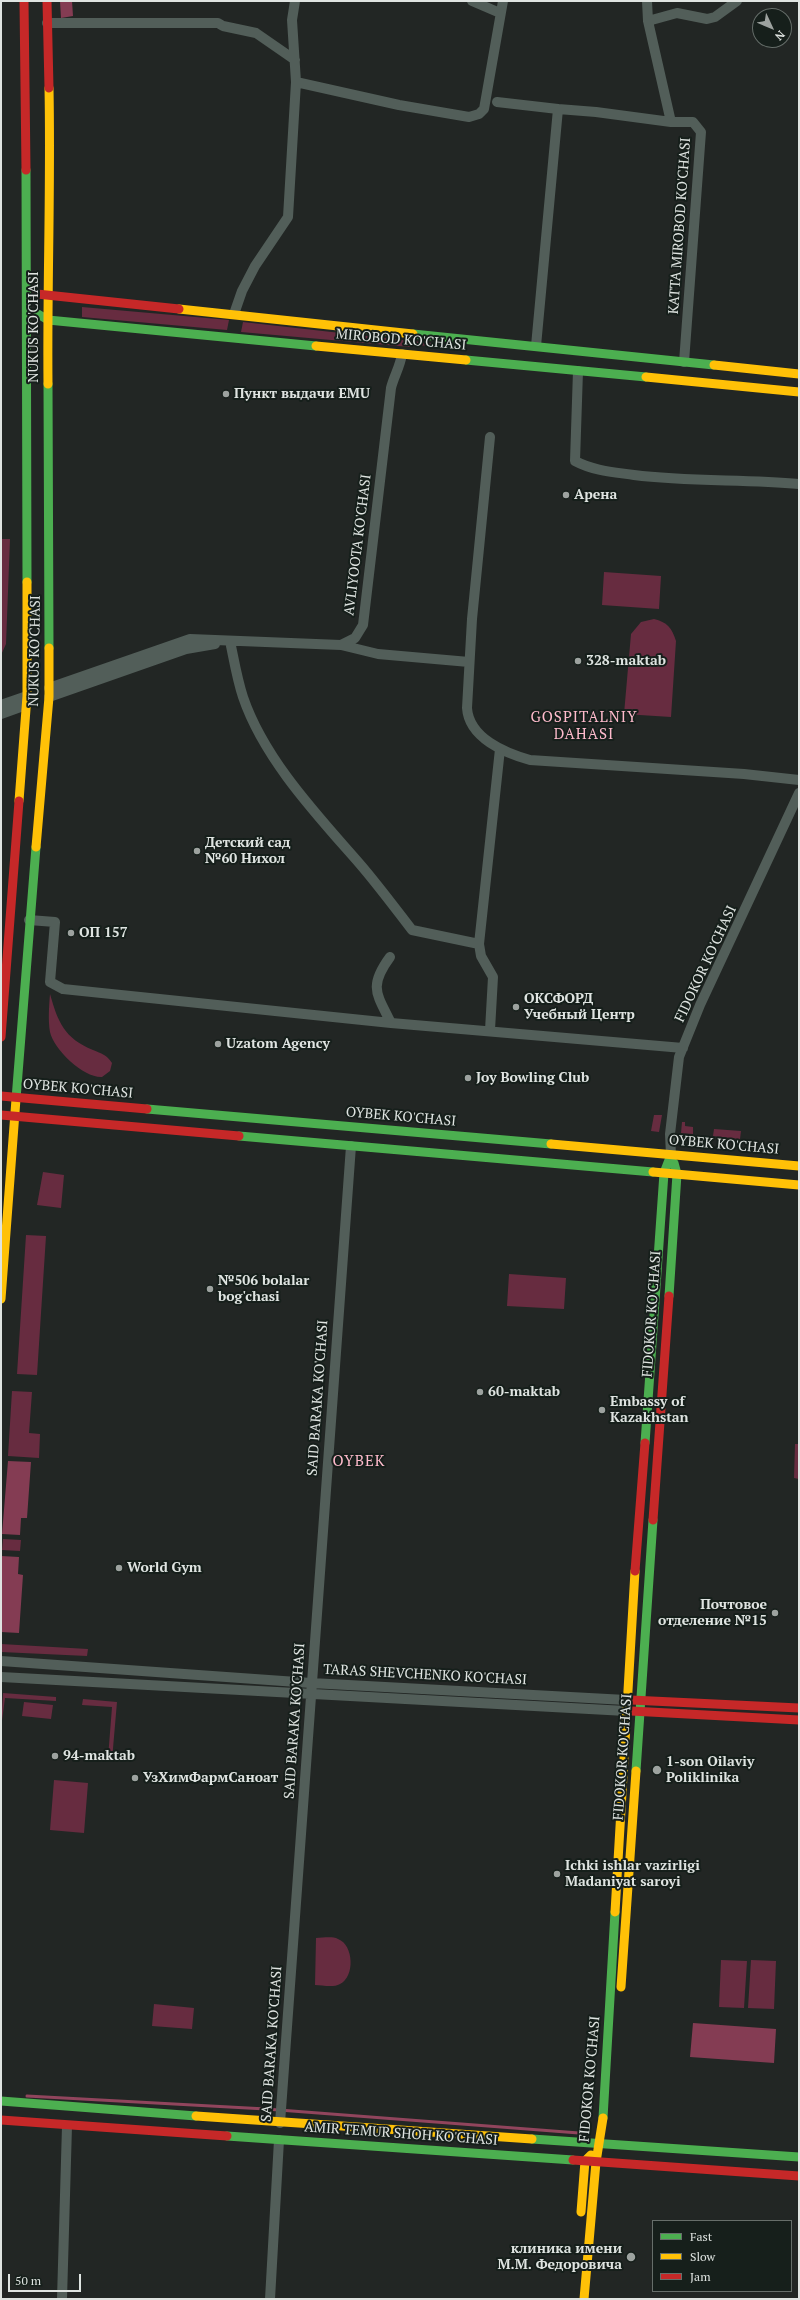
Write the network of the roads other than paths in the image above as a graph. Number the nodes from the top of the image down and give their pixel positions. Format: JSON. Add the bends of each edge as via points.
{"nodes":[{"id":1,"x":24,"y":1,"type":"edge"},
{"id":2,"x":47,"y":1,"type":"edge"},
{"id":3,"x":295,"y":1,"type":"edge"},
{"id":4,"x":472,"y":1,"type":"edge"},
{"id":5,"x":503,"y":1,"type":"edge"},
{"id":6,"x":647,"y":1,"type":"edge"},
{"id":7,"x":736,"y":1,"type":"edge"},
{"id":8,"x":500,"y":13,"type":"junction"},
{"id":9,"x":648,"y":21,"type":"junction"},
{"id":10,"x":47,"y":23,"type":"junction"},
{"id":11,"x":295,"y":60,"type":"junction"},
{"id":12,"x":296,"y":82,"type":"junction"},
{"id":13,"x":497,"y":102,"type":"dead end"},
{"id":14,"x":558,"y":110,"type":"junction"},
{"id":15,"x":671,"y":122,"type":"junction"},
{"id":16,"x":28,"y":294,"type":"junction"},
{"id":17,"x":48,"y":295,"type":"junction"},
{"id":18,"x":28,"y":309,"type":"junction"},
{"id":19,"x":234,"y":314,"type":"junction"},
{"id":20,"x":48,"y":320,"type":"junction"},
{"id":21,"x":505,"y":343,"type":"junction"},
{"id":22,"x":536,"y":346,"type":"junction"},
{"id":23,"x":402,"y":354,"type":"junction"},
{"id":24,"x":684,"y":362,"type":"junction"},
{"id":25,"x":502,"y":364,"type":"junction"},
{"id":26,"x":578,"y":371,"type":"junction"},
{"id":27,"x":799,"y":374,"type":"edge"},
{"id":28,"x":799,"y":392,"type":"edge"},
{"id":29,"x":490,"y":437,"type":"dead end"},
{"id":30,"x":799,"y":484,"type":"edge"},
{"id":31,"x":363,"y":625,"type":"junction"},
{"id":32,"x":230,"y":641,"type":"junction"},
{"id":33,"x":341,"y":645,"type":"junction"},
{"id":34,"x":373,"y":652,"type":"junction"},
{"id":35,"x":469,"y":662,"type":"junction"},
{"id":36,"x":38,"y":695,"type":"junction"},
{"id":37,"x":1,"y":705,"type":"edge"},
{"id":38,"x":1,"y":714,"type":"edge"},
{"id":39,"x":500,"y":749,"type":"junction"},
{"id":40,"x":799,"y":780,"type":"edge"},
{"id":41,"x":799,"y":793,"type":"edge"},
{"id":42,"x":29,"y":920,"type":"junction"},
{"id":43,"x":479,"y":944,"type":"junction"},
{"id":44,"x":390,"y":957,"type":"dead end"},
{"id":45,"x":391,"y":1023,"type":"junction"},
{"id":46,"x":490,"y":1030,"type":"junction"},
{"id":47,"x":1,"y":1037,"type":"edge"},
{"id":48,"x":683,"y":1048,"type":"junction"},
{"id":49,"x":1,"y":1096,"type":"edge"},
{"id":50,"x":16,"y":1097,"type":"junction"},
{"id":51,"x":1,"y":1115,"type":"edge"},
{"id":52,"x":15,"y":1116,"type":"junction"},
{"id":53,"x":351,"y":1146,"type":"junction"},
{"id":54,"x":671,"y":1155,"type":"junction"},
{"id":55,"x":799,"y":1166,"type":"edge"},
{"id":56,"x":664,"y":1173,"type":"junction"},
{"id":57,"x":676,"y":1174,"type":"junction"},
{"id":58,"x":799,"y":1185,"type":"edge"},
{"id":59,"x":1,"y":1299,"type":"edge"},
{"id":60,"x":1,"y":1661,"type":"edge"},
{"id":61,"x":1,"y":1677,"type":"edge"},
{"id":62,"x":311,"y":1683,"type":"junction"},
{"id":63,"x":310,"y":1695,"type":"junction"},
{"id":64,"x":626,"y":1700,"type":"junction"},
{"id":65,"x":640,"y":1701,"type":"junction"},
{"id":66,"x":799,"y":1708,"type":"edge"},
{"id":67,"x":626,"y":1711,"type":"junction"},
{"id":68,"x":640,"y":1712,"type":"junction"},
{"id":69,"x":799,"y":1720,"type":"edge"},
{"id":70,"x":620,"y":1998,"type":"dead end"},
{"id":71,"x":617,"y":2054,"type":"dead end"},
{"id":72,"x":1,"y":2101,"type":"edge"},
{"id":73,"x":68,"y":2106,"type":"junction"},
{"id":74,"x":1,"y":2120,"type":"edge"},
{"id":75,"x":280,"y":2123,"type":"junction"},
{"id":76,"x":67,"y":2126,"type":"junction"},
{"id":77,"x":279,"y":2140,"type":"junction"},
{"id":78,"x":605,"y":2143,"type":"junction"},
{"id":79,"x":799,"y":2157,"type":"edge"},
{"id":80,"x":585,"y":2161,"type":"junction"},
{"id":81,"x":596,"y":2162,"type":"junction"},
{"id":82,"x":799,"y":2176,"type":"edge"},
{"id":83,"x":580,"y":2225,"type":"dead end"},
{"id":84,"x":579,"y":2247,"type":"dead end"},
{"id":85,"x":62,"y":2299,"type":"edge"},
{"id":86,"x":270,"y":2299,"type":"edge"},
{"id":87,"x":575,"y":2299,"type":"edge"},
{"id":88,"x":584,"y":2299,"type":"edge"}],
"edges":[{"from":1,"to":16,"type":"main road","name":"NUKUS KO'CHASI"},
{"from":2,"to":10,"type":"main road","name":"NUKUS KO'CHASI"},
{"from":3,"to":11,"type":"street","via":[[292,20]]},
{"from":4,"to":8,"type":"street"},
{"from":5,"to":8,"type":"street"},
{"from":6,"to":9,"type":"street","name":"KATTA MIROBOD KO'CHASI"},
{"from":7,"to":9,"type":"street","via":[[715,17],[707,19],[676,13]]},
{"from":8,"to":12,"type":"street","via":[[484,109],[478,114],[469,117],[399,105]]},
{"from":9,"to":15,"type":"street","name":"KATTA MIROBOD KO'CHASI"},
{"from":10,"to":11,"type":"street","via":[[218,23],[256,33]]},
{"from":10,"to":17,"type":"main road","name":"NUKUS KO'CHASI","via":[[50,160]]},
{"from":11,"to":12,"type":"street"},
{"from":12,"to":19,"type":"street","via":[[288,217],[242,291]]},
{"from":13,"to":14,"type":"street"},
{"from":14,"to":15,"type":"street","via":[[596,112]]},
{"from":14,"to":22,"type":"street"},
{"from":15,"to":24,"type":"street","name":"KATTA MIROBOD KO'CHASI","via":[[693,122],[700,128],[702,137]]},
{"from":16,"to":17,"type":"main road","name":"MIROBOD KO'CHASI"},
{"from":16,"to":18,"type":"main road","name":"NUKUS KO'CHASI"},
{"from":17,"to":18,"type":"main road"},
{"from":17,"to":19,"type":"main road","name":"MIROBOD KO'CHASI"},
{"from":17,"to":20,"type":"main road","name":"NUKUS KO'CHASI"},
{"from":18,"to":20,"type":"main road","name":"MIROBOD KO'CHASI"},
{"from":18,"to":36,"type":"main road","name":"NUKUS KO'CHASI"},
{"from":19,"to":21,"type":"main road","name":"MIROBOD KO'CHASI"},
{"from":20,"to":23,"type":"main road","name":"MIROBOD KO'CHASI"},
{"from":20,"to":36,"type":"main road","name":"NUKUS KO'CHASI"},
{"from":21,"to":22,"type":"main road","name":"MIROBOD KO'CHASI"},
{"from":21,"to":25,"type":"main road","via":[[498,352]]},
{"from":22,"to":24,"type":"main road","name":"MIROBOD KO'CHASI"},
{"from":23,"to":25,"type":"main road","name":"MIROBOD KO'CHASI"},
{"from":23,"to":31,"type":"street","name":"AVLIYOOTA KO'CHASI","via":[[400,368],[391,388]]},
{"from":24,"to":27,"type":"main road","name":"MIROBOD KO'CHASI"},
{"from":25,"to":26,"type":"main road","name":"MIROBOD KO'CHASI"},
{"from":26,"to":28,"type":"main road","name":"MIROBOD KO'CHASI"},
{"from":26,"to":30,"type":"street","via":[[575,461],[600,471],[646,476]]},
{"from":29,"to":35,"type":"street"},
{"from":31,"to":33,"type":"street","name":"AVLIYOOTA KO'CHASI","via":[[355,638]]},
{"from":31,"to":34,"type":"street","via":[[364,641],[367,648]]},
{"from":32,"to":33,"type":"street"},
{"from":32,"to":36,"type":"street","via":[[186,649]]},
{"from":32,"to":43,"type":"street","via":[[243,697],[255,726],[310,808],[361,865],[412,930]]},
{"from":33,"to":34,"type":"street"},
{"from":34,"to":35,"type":"street"},
{"from":35,"to":39,"type":"street","via":[[467,708],[470,721],[478,733]]},
{"from":36,"to":37,"type":"street"},
{"from":36,"to":38,"type":"street"},
{"from":36,"to":42,"type":"main road","name":"NUKUS KO'CHASI"},
{"from":36,"to":47,"type":"main road","name":"NUKUS KO'CHASI"},
{"from":39,"to":40,"type":"street","via":[[540,761]]},
{"from":39,"to":43,"type":"street"},
{"from":41,"to":48,"type":"street","name":"FIDOKOR KO'CHASI","via":[[700,1005]]},
{"from":42,"to":45,"type":"street","via":[[55,922],[50,982],[63,989]]},
{"from":42,"to":50,"type":"main road","name":"NUKUS KO'CHASI"},
{"from":43,"to":46,"type":"street","via":[[481,956],[493,977]]},
{"from":44,"to":45,"type":"street","via":[[380,970],[377,989],[379,1002]]},
{"from":45,"to":46,"type":"street"},
{"from":46,"to":48,"type":"street"},
{"from":48,"to":54,"type":"street","name":"FIDOKOR KO'CHASI","via":[[679,1057],[670,1134]]},
{"from":49,"to":50,"type":"main road","name":"OYBEK KO'CHASI"},
{"from":50,"to":52,"type":"main road","name":"NUKUS KO'CHASI"},
{"from":50,"to":54,"type":"main road","name":"OYBEK KO'CHASI"},
{"from":51,"to":52,"type":"main road"},
{"from":52,"to":53,"type":"main road"},
{"from":52,"to":59,"type":"main road","name":"NUKUS KO'CHASI"},
{"from":53,"to":56,"type":"main road"},
{"from":53,"to":62,"type":"street","name":"SAID BARAKA KO'CHASI"},
{"from":54,"to":55,"type":"main road","name":"OYBEK KO'CHASI"},
{"from":54,"to":56,"type":"main road","name":"FIDOKOR KO'CHASI"},
{"from":54,"to":57,"type":"main road","name":"FIDOKOR KO'CHASI"},
{"from":56,"to":57,"type":"main road"},
{"from":56,"to":64,"type":"main road","name":"FIDOKOR KO'CHASI"},
{"from":57,"to":58,"type":"main road"},
{"from":57,"to":65,"type":"main road","name":"FIDOKOR KO'CHASI"},
{"from":60,"to":62,"type":"street","name":"TARAS SHEVCHENKO KO'CHASI"},
{"from":61,"to":63,"type":"street","name":"TARAS SHEVCHENKO KO'CHASI"},
{"from":62,"to":63,"type":"street","name":"SAID BARAKA KO'CHASI"},
{"from":62,"to":64,"type":"street","name":"TARAS SHEVCHENKO KO'CHASI"},
{"from":63,"to":67,"type":"street","name":"TARAS SHEVCHENKO KO'CHASI"},
{"from":63,"to":75,"type":"street","name":"SAID BARAKA KO'CHASI"},
{"from":64,"to":65,"type":"main road","name":"TARAS SHEVCHENKO KO'CHASI"},
{"from":64,"to":67,"type":"main road","name":"FIDOKOR KO'CHASI"},
{"from":65,"to":66,"type":"main road","name":"TARAS SHEVCHENKO KO'CHASI"},
{"from":65,"to":68,"type":"main road","name":"FIDOKOR KO'CHASI"},
{"from":67,"to":68,"type":"main road","name":"TARAS SHEVCHENKO KO'CHASI"},
{"from":67,"to":78,"type":"main road","name":"FIDOKOR KO'CHASI","via":[[604,2110]]},
{"from":68,"to":69,"type":"main road","name":"TARAS SHEVCHENKO KO'CHASI"},
{"from":68,"to":70,"type":"main road","name":"FIDOKOR KO'CHASI"},
{"from":71,"to":78,"type":"main road","name":"FIDOKOR KO'CHASI"},
{"from":72,"to":73,"type":"main road","name":"AMIR TEMUR SHOH KO'CHASI"},
{"from":73,"to":75,"type":"main road","name":"AMIR TEMUR SHOH KO'CHASI"},
{"from":73,"to":76,"type":"main road"},
{"from":74,"to":76,"type":"main road","name":"AMIR TEMUR SHOH KO'CHASI"},
{"from":75,"to":77,"type":"main road","name":"SAID BARAKA KO'CHASI"},
{"from":75,"to":78,"type":"main road","name":"AMIR TEMUR SHOH KO'CHASI"},
{"from":76,"to":77,"type":"main road","name":"AMIR TEMUR SHOH KO'CHASI"},
{"from":76,"to":85,"type":"street"},
{"from":77,"to":80,"type":"main road","name":"AMIR TEMUR SHOH KO'CHASI"},
{"from":77,"to":86,"type":"street","name":"SAID BARAKA KO'CHASI"},
{"from":78,"to":79,"type":"main road","name":"AMIR TEMUR SHOH KO'CHASI"},
{"from":78,"to":80,"type":"main road"},
{"from":78,"to":81,"type":"main road","name":"FIDOKOR KO'CHASI"},
{"from":80,"to":81,"type":"main road","name":"AMIR TEMUR SHOH KO'CHASI"},
{"from":80,"to":83,"type":"main road"},
{"from":81,"to":82,"type":"main road","name":"AMIR TEMUR SHOH KO'CHASI"},
{"from":81,"to":88,"type":"main road"},
{"from":84,"to":87,"type":"main road"}]}
